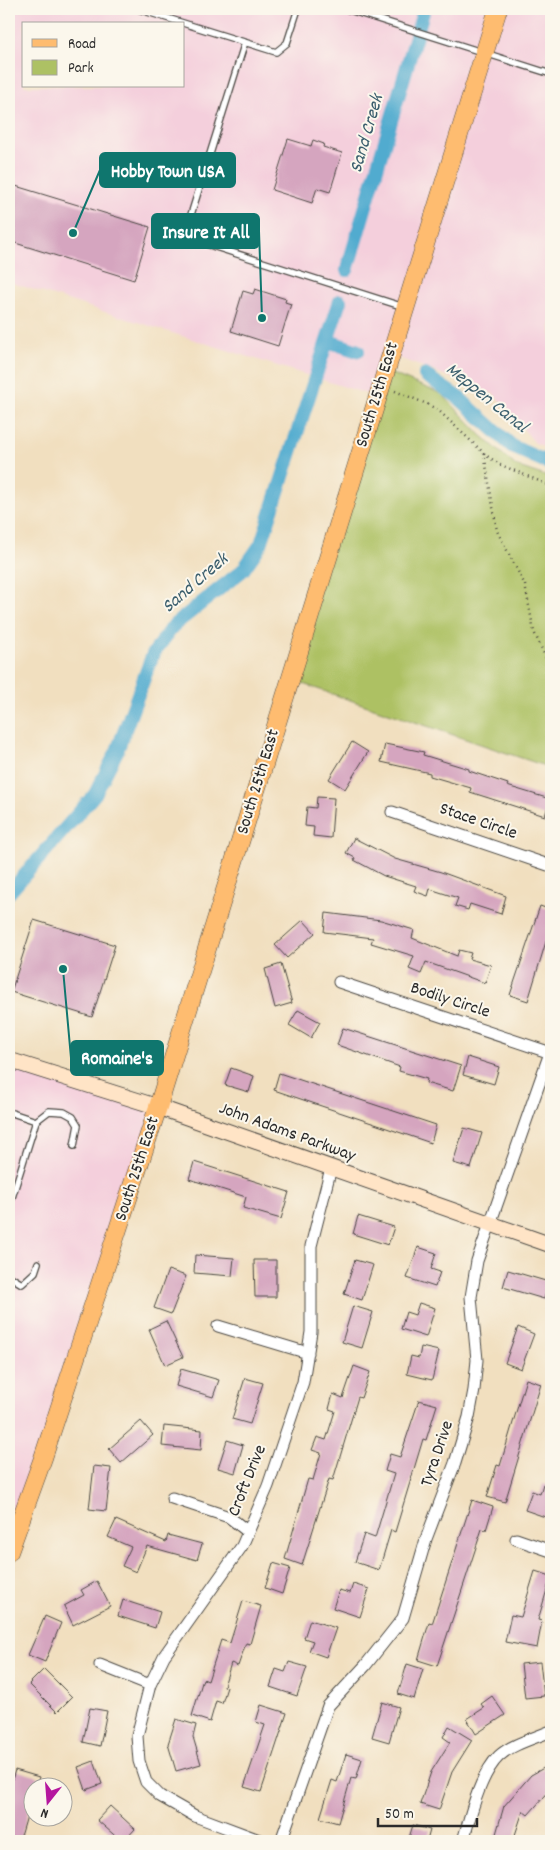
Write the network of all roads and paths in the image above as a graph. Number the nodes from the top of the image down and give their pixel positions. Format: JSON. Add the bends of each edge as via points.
{"nodes":[{"id":1,"x":138,"y":9,"type":"edge"},
{"id":2,"x":298,"y":9,"type":"edge"},
{"id":3,"x":346,"y":9,"type":"edge"},
{"id":4,"x":498,"y":9,"type":"edge"},
{"id":5,"x":180,"y":22,"type":"edge"},
{"id":6,"x":185,"y":23,"type":"edge"},
{"id":7,"x":245,"y":42,"type":"junction"},
{"id":8,"x":485,"y":53,"type":"junction"},
{"id":9,"x":551,"y":74,"type":"edge"},
{"id":10,"x":406,"y":307,"type":"junction"},
{"id":11,"x":380,"y":386,"type":"junction"},
{"id":12,"x":484,"y":453,"type":"junction"},
{"id":13,"x":551,"y":486,"type":"edge"},
{"id":14,"x":551,"y":669,"type":"edge"},
{"id":15,"x":392,"y":812,"type":"dead end"},
{"id":16,"x":551,"y":866,"type":"edge"},
{"id":17,"x":339,"y":982,"type":"dead end"},
{"id":18,"x":551,"y":1052,"type":"edge"},
{"id":19,"x":9,"y":1060,"type":"edge"},
{"id":20,"x":158,"y":1107,"type":"junction"},
{"id":21,"x":9,"y":1112,"type":"edge"},
{"id":22,"x":36,"y":1122,"type":"junction"},
{"id":23,"x":74,"y":1146,"type":"dead end"},
{"id":24,"x":330,"y":1168,"type":"junction"},
{"id":25,"x":9,"y":1207,"type":"edge"},
{"id":26,"x":490,"y":1223,"type":"junction"},
{"id":27,"x":551,"y":1244,"type":"edge"},
{"id":28,"x":38,"y":1263,"type":"dead end"},
{"id":29,"x":9,"y":1276,"type":"edge"},
{"id":30,"x":218,"y":1326,"type":"dead end"},
{"id":31,"x":308,"y":1353,"type":"junction"},
{"id":32,"x":172,"y":1498,"type":"dead end"},
{"id":33,"x":247,"y":1531,"type":"junction"},
{"id":34,"x":516,"y":1539,"type":"dead end"},
{"id":35,"x":9,"y":1552,"type":"edge"},
{"id":36,"x":551,"y":1552,"type":"edge"},
{"id":37,"x":100,"y":1664,"type":"dead end"},
{"id":38,"x":150,"y":1685,"type":"junction"},
{"id":39,"x":551,"y":1731,"type":"edge"},
{"id":40,"x":262,"y":1841,"type":"edge"},
{"id":41,"x":281,"y":1841,"type":"edge"},
{"id":42,"x":463,"y":1841,"type":"edge"}],
"edges":[{"from":1,"to":5,"type":"lane"},
{"from":2,"to":7,"type":"lane","via":[[288,43],[276,52]]},
{"from":3,"to":8,"type":"lane"},
{"from":4,"to":8,"type":"main road","name":"South 25th East"},
{"from":6,"to":7,"type":"lane"},
{"from":7,"to":10,"type":"lane","via":[[184,237]]},
{"from":8,"to":9,"type":"lane"},
{"from":8,"to":10,"type":"main road","name":"South 25th East"},
{"from":10,"to":11,"type":"main road","name":"South 25th East"},
{"from":11,"to":12,"type":"path","via":[[427,404]]},
{"from":11,"to":20,"type":"main road","name":"South 25th East"},
{"from":12,"to":13,"type":"path","via":[[518,474]]},
{"from":12,"to":14,"type":"path","via":[[497,531],[525,585],[534,632]]},
{"from":15,"to":16,"type":"street","name":"Stace Circle"},
{"from":17,"to":18,"type":"street","name":"Bodily Circle"},
{"from":18,"to":26,"type":"street","name":"Tyra Drive"},
{"from":19,"to":20,"type":"street","name":"John Adams Parkway"},
{"from":20,"to":24,"type":"street","name":"John Adams Parkway"},
{"from":20,"to":35,"type":"main road","name":"South 25th East"},
{"from":21,"to":22,"type":"lane"},
{"from":22,"to":23,"type":"lane","via":[[50,1112],[73,1116],[78,1125]]},
{"from":22,"to":25,"type":"lane"},
{"from":24,"to":26,"type":"street","name":"John Adams Parkway"},
{"from":24,"to":31,"type":"street","name":"Croft Drive","via":[[311,1246]]},
{"from":26,"to":27,"type":"street","name":"John Adams Parkway"},
{"from":26,"to":41,"type":"street","name":"Tyra Drive","via":[[473,1279],[472,1318],[477,1360],[469,1416],[455,1464],[426,1540],[402,1618],[365,1666],[328,1706]]},
{"from":28,"to":29,"type":"lane","via":[[35,1272],[22,1284]]},
{"from":30,"to":31,"type":"street"},
{"from":31,"to":33,"type":"street","name":"Croft Drive","via":[[303,1382],[271,1477]]},
{"from":32,"to":33,"type":"street","via":[[229,1517]]},
{"from":33,"to":38,"type":"street","name":"Croft Drive","via":[[242,1546],[164,1656]]},
{"from":34,"to":36,"type":"street"},
{"from":37,"to":38,"type":"street"},
{"from":38,"to":40,"type":"street","name":"Croft Drive","via":[[137,1736],[139,1761],[146,1782],[173,1806]]},
{"from":39,"to":42,"type":"street","via":[[498,1757],[476,1798]]}]}
